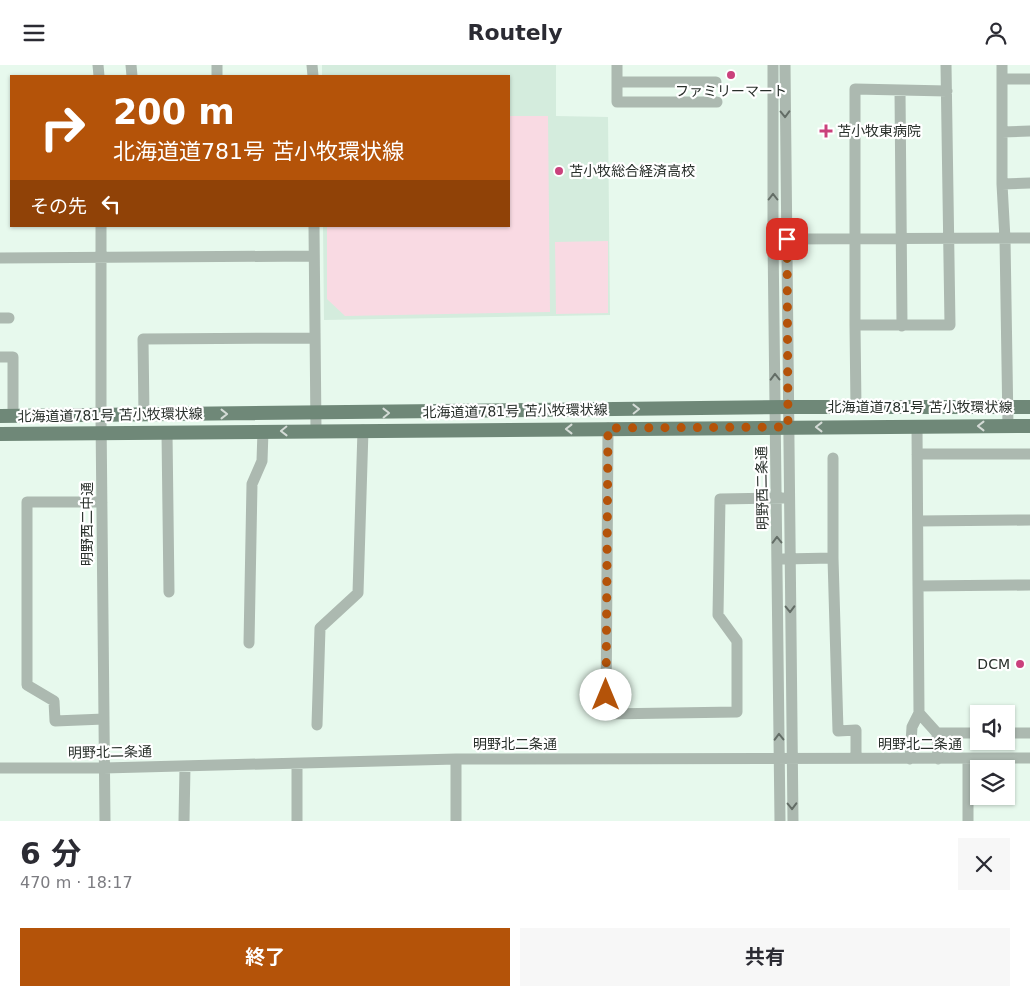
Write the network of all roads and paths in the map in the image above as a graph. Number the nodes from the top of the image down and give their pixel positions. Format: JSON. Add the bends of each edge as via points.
{"nodes":[{"id":1,"x":617,"y":65,"type":"edge"},
{"id":2,"x":773,"y":65,"type":"edge"},
{"id":3,"x":785,"y":65,"type":"edge"},
{"id":4,"x":946,"y":65,"type":"edge"},
{"id":5,"x":1002,"y":65,"type":"edge"},
{"id":6,"x":1002,"y":79,"type":"junction"},
{"id":7,"x":1030,"y":79,"type":"edge"},
{"id":8,"x":617,"y":82,"type":"junction"},
{"id":9,"x":716,"y":82,"type":"dead end"},
{"id":10,"x":900,"y":90,"type":"junction"},
{"id":11,"x":946,"y":91,"type":"junction"},
{"id":12,"x":717,"y":102,"type":"dead end"},
{"id":13,"x":1030,"y":131,"type":"edge"},
{"id":14,"x":1002,"y":132,"type":"junction"},
{"id":15,"x":1002,"y":183,"type":"junction"},
{"id":16,"x":1030,"y":183,"type":"edge"},
{"id":17,"x":101,"y":227,"type":"edge"},
{"id":18,"x":314,"y":227,"type":"edge"},
{"id":19,"x":855,"y":238,"type":"junction"},
{"id":20,"x":900,"y":238,"type":"junction"},
{"id":21,"x":1030,"y":238,"type":"edge"},
{"id":22,"x":773,"y":239,"type":"junction"},
{"id":23,"x":787,"y":239,"type":"junction"},
{"id":24,"x":949,"y":239,"type":"junction"},
{"id":25,"x":1005,"y":239,"type":"junction"},
{"id":26,"x":314,"y":256,"type":"junction"},
{"id":27,"x":0,"y":258,"type":"edge"},
{"id":28,"x":102,"y":258,"type":"junction"},
{"id":29,"x":855,"y":325,"type":"junction"},
{"id":30,"x":902,"y":326,"type":"junction"},
{"id":31,"x":315,"y":338,"type":"junction"},
{"id":32,"x":0,"y":357,"type":"edge"},
{"id":33,"x":781,"y":407,"type":"junction"},
{"id":34,"x":1006,"y":407,"type":"junction"},
{"id":35,"x":1030,"y":407,"type":"edge"},
{"id":36,"x":856,"y":408,"type":"junction"},
{"id":37,"x":316,"y":414,"type":"junction"},
{"id":38,"x":144,"y":415,"type":"junction"},
{"id":39,"x":6,"y":416,"type":"edge"},
{"id":40,"x":101,"y":416,"type":"junction"},
{"id":41,"x":917,"y":426,"type":"junction"},
{"id":42,"x":1008,"y":426,"type":"junction"},
{"id":43,"x":1030,"y":426,"type":"edge"},
{"id":44,"x":782,"y":427,"type":"junction"},
{"id":45,"x":608,"y":428,"type":"junction"},
{"id":46,"x":363,"y":430,"type":"junction"},
{"id":47,"x":263,"y":431,"type":"junction"},
{"id":48,"x":316,"y":431,"type":"junction"},
{"id":49,"x":168,"y":433,"type":"junction"},
{"id":50,"x":0,"y":434,"type":"edge"},
{"id":51,"x":101,"y":434,"type":"junction"},
{"id":52,"x":917,"y":454,"type":"junction"},
{"id":53,"x":1030,"y":454,"type":"edge"},
{"id":54,"x":833,"y":458,"type":"dead end"},
{"id":55,"x":777,"y":498,"type":"junction"},
{"id":56,"x":789,"y":498,"type":"junction"},
{"id":57,"x":102,"y":502,"type":"junction"},
{"id":58,"x":918,"y":521,"type":"junction"},
{"id":59,"x":1030,"y":521,"type":"edge"},
{"id":60,"x":833,"y":558,"type":"junction"},
{"id":61,"x":777,"y":559,"type":"junction"},
{"id":62,"x":790,"y":559,"type":"junction"},
{"id":63,"x":1030,"y":585,"type":"edge"},
{"id":64,"x":918,"y":586,"type":"junction"},
{"id":65,"x":169,"y":592,"type":"dead end"},
{"id":66,"x":248,"y":643,"type":"dead end"},
{"id":67,"x":920,"y":713,"type":"junction"},
{"id":68,"x":104,"y":719,"type":"junction"},
{"id":69,"x":317,"y":725,"type":"dead end"},
{"id":70,"x":937,"y":733,"type":"junction"},
{"id":71,"x":970,"y":733,"type":"edge"},
{"id":72,"x":1015,"y":733,"type":"edge"},
{"id":73,"x":1030,"y":733,"type":"edge"},
{"id":74,"x":792,"y":758,"type":"junction"},
{"id":75,"x":856,"y":758,"type":"junction"},
{"id":76,"x":456,"y":759,"type":"junction"},
{"id":77,"x":779,"y":759,"type":"junction"},
{"id":78,"x":910,"y":759,"type":"junction"},
{"id":79,"x":938,"y":759,"type":"junction"},
{"id":80,"x":968,"y":759,"type":"junction"},
{"id":81,"x":1030,"y":759,"type":"edge"},
{"id":82,"x":297,"y":764,"type":"junction"},
{"id":83,"x":185,"y":766,"type":"junction"},
{"id":84,"x":0,"y":768,"type":"edge"},
{"id":85,"x":104,"y":768,"type":"junction"},
{"id":86,"x":105,"y":821,"type":"edge"},
{"id":87,"x":184,"y":821,"type":"edge"},
{"id":88,"x":297,"y":821,"type":"edge"},
{"id":89,"x":456,"y":821,"type":"edge"},
{"id":90,"x":780,"y":821,"type":"edge"},
{"id":91,"x":793,"y":821,"type":"edge"},
{"id":92,"x":968,"y":821,"type":"edge"}],
"edges":[{"from":1,"to":8,"type":"street"},
{"from":22,"to":2,"type":"street","name":"明野西二条通","one_way":true},
{"from":3,"to":23,"type":"street","name":"明野西二条通","one_way":true},
{"from":4,"to":11,"type":"street"},
{"from":5,"to":6,"type":"street"},
{"from":6,"to":7,"type":"street"},
{"from":6,"to":14,"type":"street"},
{"from":8,"to":9,"type":"street"},
{"from":8,"to":12,"type":"street","via":[[617,102]]},
{"from":10,"to":11,"type":"street"},
{"from":10,"to":19,"type":"street","via":[[855,89]]},
{"from":10,"to":20,"type":"street"},
{"from":11,"to":24,"type":"street"},
{"from":13,"to":14,"type":"street"},
{"from":14,"to":15,"type":"street"},
{"from":15,"to":16,"type":"street"},
{"from":15,"to":25,"type":"street"},
{"from":17,"to":28,"type":"street","name":"明野西二中通"},
{"from":18,"to":26,"type":"street"},
{"from":19,"to":20,"type":"street"},
{"from":19,"to":23,"type":"street"},
{"from":19,"to":29,"type":"street"},
{"from":20,"to":24,"type":"street"},
{"from":20,"to":30,"type":"street"},
{"from":21,"to":25,"type":"street"},
{"from":22,"to":23,"type":"street"},
{"from":33,"to":22,"type":"street","name":"明野西二条通","one_way":true},
{"from":23,"to":33,"type":"street","name":"明野西二条通"},
{"from":24,"to":25,"type":"street"},
{"from":24,"to":30,"type":"street","via":[[950,325]]},
{"from":25,"to":34,"type":"street"},
{"from":26,"to":28,"type":"street"},
{"from":26,"to":31,"type":"street"},
{"from":27,"to":28,"type":"street"},
{"from":28,"to":40,"type":"street","name":"明野西二中通"},
{"from":29,"to":30,"type":"street"},
{"from":29,"to":36,"type":"street"},
{"from":31,"to":37,"type":"street"},
{"from":31,"to":38,"type":"street","via":[[143,339]]},
{"from":32,"to":39,"type":"street","via":[[13,357]]},
{"from":33,"to":36,"type":"main road","name":"北海道道781号 苫小牧環状線"},
{"from":37,"to":33,"type":"main road","name":"北海道道781号 苫小牧環状線","one_way":true},
{"from":33,"to":44,"type":"street","name":"明野西二条通"},
{"from":34,"to":35,"type":"main road","name":"北海道道781号 苫小牧環状線"},
{"from":34,"to":36,"type":"main road","name":"北海道道781号 苫小牧環状線"},
{"from":34,"to":42,"type":"street"},
{"from":38,"to":37,"type":"main road","name":"北海道道781号 苫小牧環状線","one_way":true},
{"from":37,"to":48,"type":"street"},
{"from":38,"to":40,"type":"main road","name":"北海道道781号 苫小牧環状線"},
{"from":39,"to":40,"type":"main road","name":"北海道道781号 苫小牧環状線"},
{"from":40,"to":51,"type":"street","name":"明野西二中通"},
{"from":42,"to":41,"type":"main road","name":"北海道道781号 苫小牧環状線","one_way":true},
{"from":41,"to":44,"type":"main road","name":"北海道道781号 苫小牧環状線","one_way":true},
{"from":41,"to":52,"type":"street"},
{"from":42,"to":43,"type":"main road","name":"北海道道781号 苫小牧環状線"},
{"from":44,"to":45,"type":"main road","name":"北海道道781号 苫小牧環状線"},
{"from":44,"to":55,"type":"street","name":"明野西二条通"},
{"from":44,"to":56,"type":"street","name":"明野西二条通"},
{"from":45,"to":46,"type":"main road","name":"北海道道781号 苫小牧環状線","one_way":true},
{"from":45,"to":55,"type":"street","via":[[606,714],[737,711],[737,641],[718,615],[720,499]]},
{"from":46,"to":48,"type":"main road","name":"北海道道781号 苫小牧環状線"},
{"from":46,"to":69,"type":"street","via":[[358,593],[320,628]]},
{"from":48,"to":47,"type":"main road","name":"北海道道781号 苫小牧環状線","one_way":true},
{"from":47,"to":49,"type":"main road","name":"北海道道781号 苫小牧環状線"},
{"from":47,"to":66,"type":"street","via":[[262,461],[252,483]]},
{"from":49,"to":51,"type":"main road","name":"北海道道781号 苫小牧環状線"},
{"from":49,"to":65,"type":"street"},
{"from":50,"to":51,"type":"main road","name":"北海道道781号 苫小牧環状線"},
{"from":51,"to":57,"type":"street","name":"明野西二中通"},
{"from":52,"to":53,"type":"street"},
{"from":52,"to":58,"type":"street"},
{"from":54,"to":60,"type":"street"},
{"from":55,"to":56,"type":"street"},
{"from":61,"to":55,"type":"street","name":"明野西二条通","one_way":true},
{"from":56,"to":62,"type":"street","name":"明野西二条通"},
{"from":57,"to":68,"type":"street","name":"明野西二中通"},
{"from":57,"to":68,"type":"street","via":[[27,502],[27,685],[54,701],[55,721]]},
{"from":58,"to":59,"type":"street"},
{"from":58,"to":64,"type":"street"},
{"from":60,"to":62,"type":"street"},
{"from":60,"to":75,"type":"street","via":[[838,731],[856,731]]},
{"from":61,"to":62,"type":"street"},
{"from":77,"to":61,"type":"street","name":"明野西二条通","one_way":true},
{"from":62,"to":74,"type":"street","name":"明野西二条通","one_way":true},
{"from":63,"to":64,"type":"street"},
{"from":64,"to":67,"type":"street"},
{"from":67,"to":70,"type":"street"},
{"from":67,"to":78,"type":"street","via":[[912,727]]},
{"from":68,"to":85,"type":"street","name":"明野西二中通"},
{"from":70,"to":71,"type":"street"},
{"from":70,"to":79,"type":"street"},
{"from":72,"to":73,"type":"street"},
{"from":74,"to":75,"type":"street","name":"明野北二条通"},
{"from":74,"to":77,"type":"street","name":"明野北二条通"},
{"from":74,"to":91,"type":"street","name":"明野西二条通","one_way":true},
{"from":75,"to":78,"type":"street","name":"明野北二条通"},
{"from":76,"to":77,"type":"street","name":"明野北二条通"},
{"from":76,"to":82,"type":"street","name":"明野北二条通"},
{"from":76,"to":89,"type":"street"},
{"from":77,"to":90,"type":"street","name":"明野西二条通"},
{"from":78,"to":79,"type":"street","name":"明野北二条通"},
{"from":79,"to":80,"type":"street","name":"明野北二条通"},
{"from":80,"to":81,"type":"street","name":"明野北二条通"},
{"from":80,"to":92,"type":"street"},
{"from":82,"to":83,"type":"street","name":"明野北二条通"},
{"from":82,"to":88,"type":"street"},
{"from":83,"to":85,"type":"street","name":"明野北二条通"},
{"from":83,"to":87,"type":"street"},
{"from":84,"to":85,"type":"street","name":"明野北二条通"},
{"from":85,"to":86,"type":"street","name":"明野西二中通"}]}
